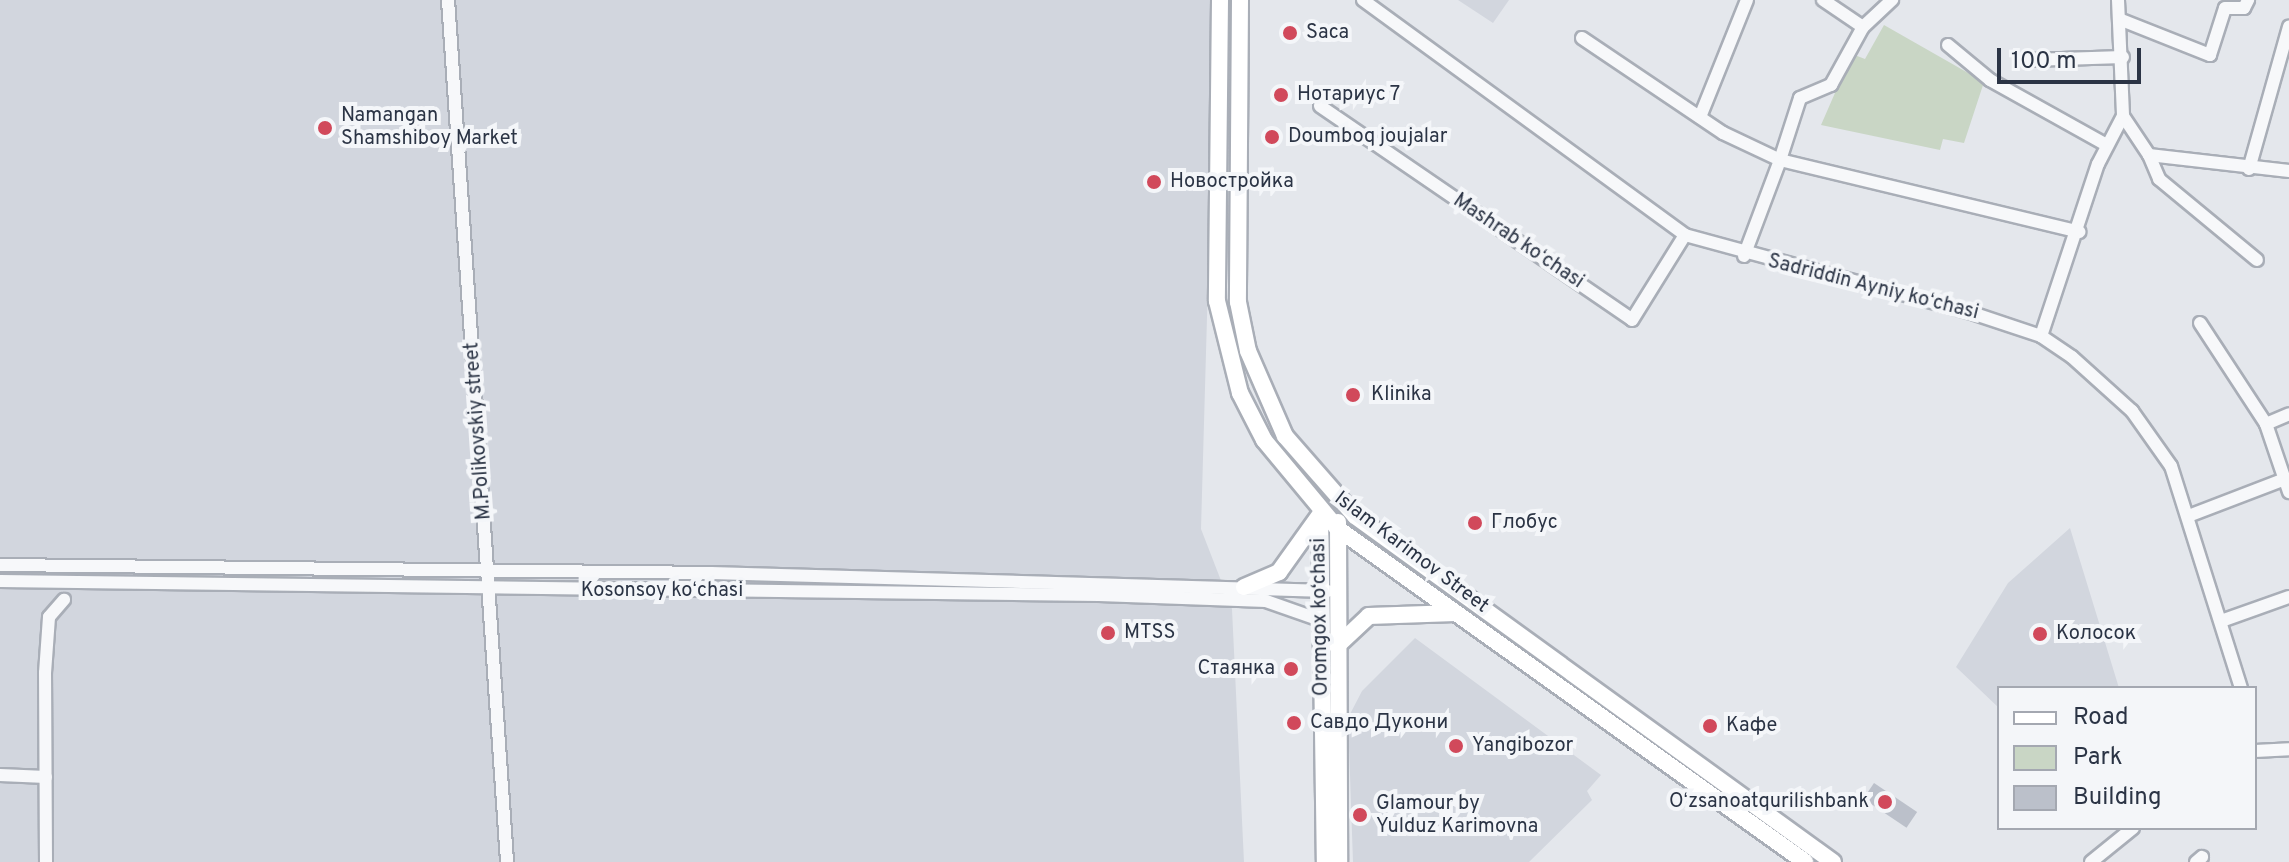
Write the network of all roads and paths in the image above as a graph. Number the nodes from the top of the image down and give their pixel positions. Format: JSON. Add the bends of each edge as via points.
{"nodes":[{"id":1,"x":448,"y":0,"type":"edge"},
{"id":2,"x":1220,"y":0,"type":"edge"},
{"id":3,"x":1240,"y":0,"type":"edge"},
{"id":4,"x":1363,"y":0,"type":"edge"},
{"id":5,"x":1747,"y":0,"type":"edge"},
{"id":6,"x":1823,"y":0,"type":"edge"},
{"id":7,"x":1892,"y":0,"type":"edge"},
{"id":8,"x":2118,"y":0,"type":"edge"},
{"id":9,"x":2248,"y":0,"type":"edge"},
{"id":10,"x":2119,"y":19,"type":"junction"},
{"id":11,"x":1863,"y":27,"type":"junction"},
{"id":12,"x":2289,"y":27,"type":"edge"},
{"id":13,"x":1582,"y":38,"type":"dead end"},
{"id":14,"x":1948,"y":45,"type":"dead end"},
{"id":15,"x":2123,"y":57,"type":"junction"},
{"id":16,"x":2030,"y":60,"type":"dead end"},
{"id":17,"x":1320,"y":106,"type":"dead end"},
{"id":18,"x":2123,"y":116,"type":"junction"},
{"id":19,"x":1700,"y":117,"type":"junction"},
{"id":20,"x":2107,"y":145,"type":"junction"},
{"id":21,"x":2149,"y":155,"type":"junction"},
{"id":22,"x":1780,"y":160,"type":"junction"},
{"id":23,"x":2249,"y":169,"type":"junction"},
{"id":24,"x":2289,"y":171,"type":"edge"},
{"id":25,"x":2079,"y":232,"type":"junction"},
{"id":26,"x":1685,"y":235,"type":"junction"},
{"id":27,"x":1744,"y":256,"type":"junction"},
{"id":28,"x":2257,"y":260,"type":"dead end"},
{"id":29,"x":2200,"y":323,"type":"dead end"},
{"id":30,"x":2041,"y":336,"type":"junction"},
{"id":31,"x":2289,"y":414,"type":"edge"},
{"id":32,"x":2266,"y":424,"type":"junction"},
{"id":33,"x":2285,"y":479,"type":"junction"},
{"id":34,"x":2289,"y":492,"type":"edge"},
{"id":35,"x":1336,"y":500,"type":"junction"},
{"id":36,"x":1320,"y":515,"type":"junction"},
{"id":37,"x":2191,"y":515,"type":"junction"},
{"id":38,"x":1337,"y":528,"type":"junction"},
{"id":39,"x":0,"y":565,"type":"edge"},
{"id":40,"x":489,"y":572,"type":"junction"},
{"id":41,"x":0,"y":581,"type":"edge"},
{"id":42,"x":1244,"y":587,"type":"junction"},
{"id":43,"x":490,"y":591,"type":"junction"},
{"id":44,"x":1326,"y":591,"type":"junction"},
{"id":45,"x":2289,"y":597,"type":"edge"},
{"id":46,"x":64,"y":600,"type":"dead end"},
{"id":47,"x":1461,"y":614,"type":"junction"},
{"id":48,"x":1320,"y":620,"type":"junction"},
{"id":49,"x":2224,"y":620,"type":"junction"},
{"id":50,"x":1336,"y":648,"type":"junction"},
{"id":51,"x":2240,"y":686,"type":"edge"},
{"id":52,"x":2257,"y":749,"type":"edge"},
{"id":53,"x":2289,"y":749,"type":"edge"},
{"id":54,"x":0,"y":775,"type":"edge"},
{"id":55,"x":46,"y":777,"type":"junction"},
{"id":56,"x":2131,"y":830,"type":"edge"},
{"id":57,"x":46,"y":862,"type":"edge"},
{"id":58,"x":507,"y":862,"type":"edge"},
{"id":59,"x":1325,"y":862,"type":"edge"},
{"id":60,"x":1339,"y":862,"type":"edge"},
{"id":61,"x":1805,"y":862,"type":"edge"},
{"id":62,"x":1833,"y":862,"type":"edge"},
{"id":63,"x":2091,"y":862,"type":"edge"}],
"edges":[{"from":1,"to":40,"type":"street","name":"M.Polikovskiy street"},
{"from":2,"to":36,"type":"main road","name":"Islam Karimov Street","via":[[1214,252],[1222,329],[1252,416]]},
{"from":3,"to":35,"type":"main road","name":"Islam Karimov Street","via":[[1238,302],[1265,398]]},
{"from":4,"to":26,"type":"street","name":"Sadriddin Ayniy koʻchasi"},
{"from":5,"to":19,"type":"street"},
{"from":6,"to":11,"type":"street"},
{"from":7,"to":11,"type":"street"},
{"from":8,"to":10,"type":"street"},
{"from":9,"to":10,"type":"street","via":[[2244,8],[2225,8],[2210,55]]},
{"from":10,"to":15,"type":"street"},
{"from":11,"to":22,"type":"street","via":[[1831,85],[1800,98]]},
{"from":12,"to":23,"type":"street"},
{"from":13,"to":19,"type":"street"},
{"from":14,"to":20,"type":"street","via":[[1990,80]]},
{"from":15,"to":16,"type":"street"},
{"from":15,"to":18,"type":"street"},
{"from":17,"to":26,"type":"street","name":"Mashrab koʻchasi","via":[[1632,320]]},
{"from":18,"to":20,"type":"street"},
{"from":18,"to":21,"type":"street"},
{"from":19,"to":22,"type":"street"},
{"from":20,"to":25,"type":"street"},
{"from":21,"to":23,"type":"street"},
{"from":21,"to":28,"type":"street","via":[[2159,179]]},
{"from":22,"to":25,"type":"street"},
{"from":22,"to":27,"type":"street"},
{"from":23,"to":24,"type":"street"},
{"from":25,"to":30,"type":"street"},
{"from":26,"to":27,"type":"street","name":"Sadriddin Ayniy koʻchasi"},
{"from":27,"to":30,"type":"street","name":"Sadriddin Ayniy koʻchasi"},
{"from":29,"to":32,"type":"street"},
{"from":30,"to":37,"type":"street","name":"Sadriddin Ayniy koʻchasi","via":[[2132,411],[2171,466]]},
{"from":31,"to":32,"type":"street"},
{"from":32,"to":33,"type":"street"},
{"from":33,"to":34,"type":"street"},
{"from":33,"to":37,"type":"street"},
{"from":35,"to":36,"type":"main road"},
{"from":35,"to":38,"type":"main road","name":"Oromgox ko‘chasi"},
{"from":35,"to":62,"type":"main road","name":"Islam Karimov Street"},
{"from":36,"to":38,"type":"main road","name":"Islam Karimov Street"},
{"from":36,"to":42,"type":"main road","via":[[1279,572]]},
{"from":36,"to":44,"type":"main road","name":"Oromgox ko‘chasi"},
{"from":37,"to":49,"type":"street","name":"Sadriddin Ayniy koʻchasi"},
{"from":38,"to":44,"type":"main road","name":"Oromgox ko‘chasi"},
{"from":38,"to":47,"type":"main road","name":"Islam Karimov Street"},
{"from":39,"to":40,"type":"street","name":"Kosonsoy koʻchasi"},
{"from":40,"to":42,"type":"street","name":"Kosonsoy koʻchasi"},
{"from":40,"to":43,"type":"street","name":"M.Polikovskiy street"},
{"from":41,"to":43,"type":"street","name":"Kosonsoy koʻchasi"},
{"from":42,"to":44,"type":"street","name":"Kosonsoy koʻchasi"},
{"from":43,"to":48,"type":"street","name":"Kosonsoy koʻchasi","via":[[1099,595],[1266,601]]},
{"from":43,"to":58,"type":"street","name":"M.Polikovskiy street"},
{"from":44,"to":48,"type":"main road","name":"Oromgox ko‘chasi"},
{"from":44,"to":50,"type":"main road","name":"Oromgox ko‘chasi"},
{"from":45,"to":49,"type":"street"},
{"from":46,"to":55,"type":"street","via":[[49,617]]},
{"from":47,"to":50,"type":"main road","via":[[1378,614],[1350,626]]},
{"from":47,"to":61,"type":"main road","name":"Islam Karimov Street"},
{"from":48,"to":59,"type":"main road","name":"Oromgox ko‘chasi"},
{"from":49,"to":51,"type":"street","name":"Sadriddin Ayniy koʻchasi"},
{"from":50,"to":60,"type":"main road","name":"Oromgox ko‘chasi"},
{"from":52,"to":53,"type":"street"},
{"from":54,"to":55,"type":"street"},
{"from":55,"to":57,"type":"street"},
{"from":56,"to":63,"type":"street"}]}
